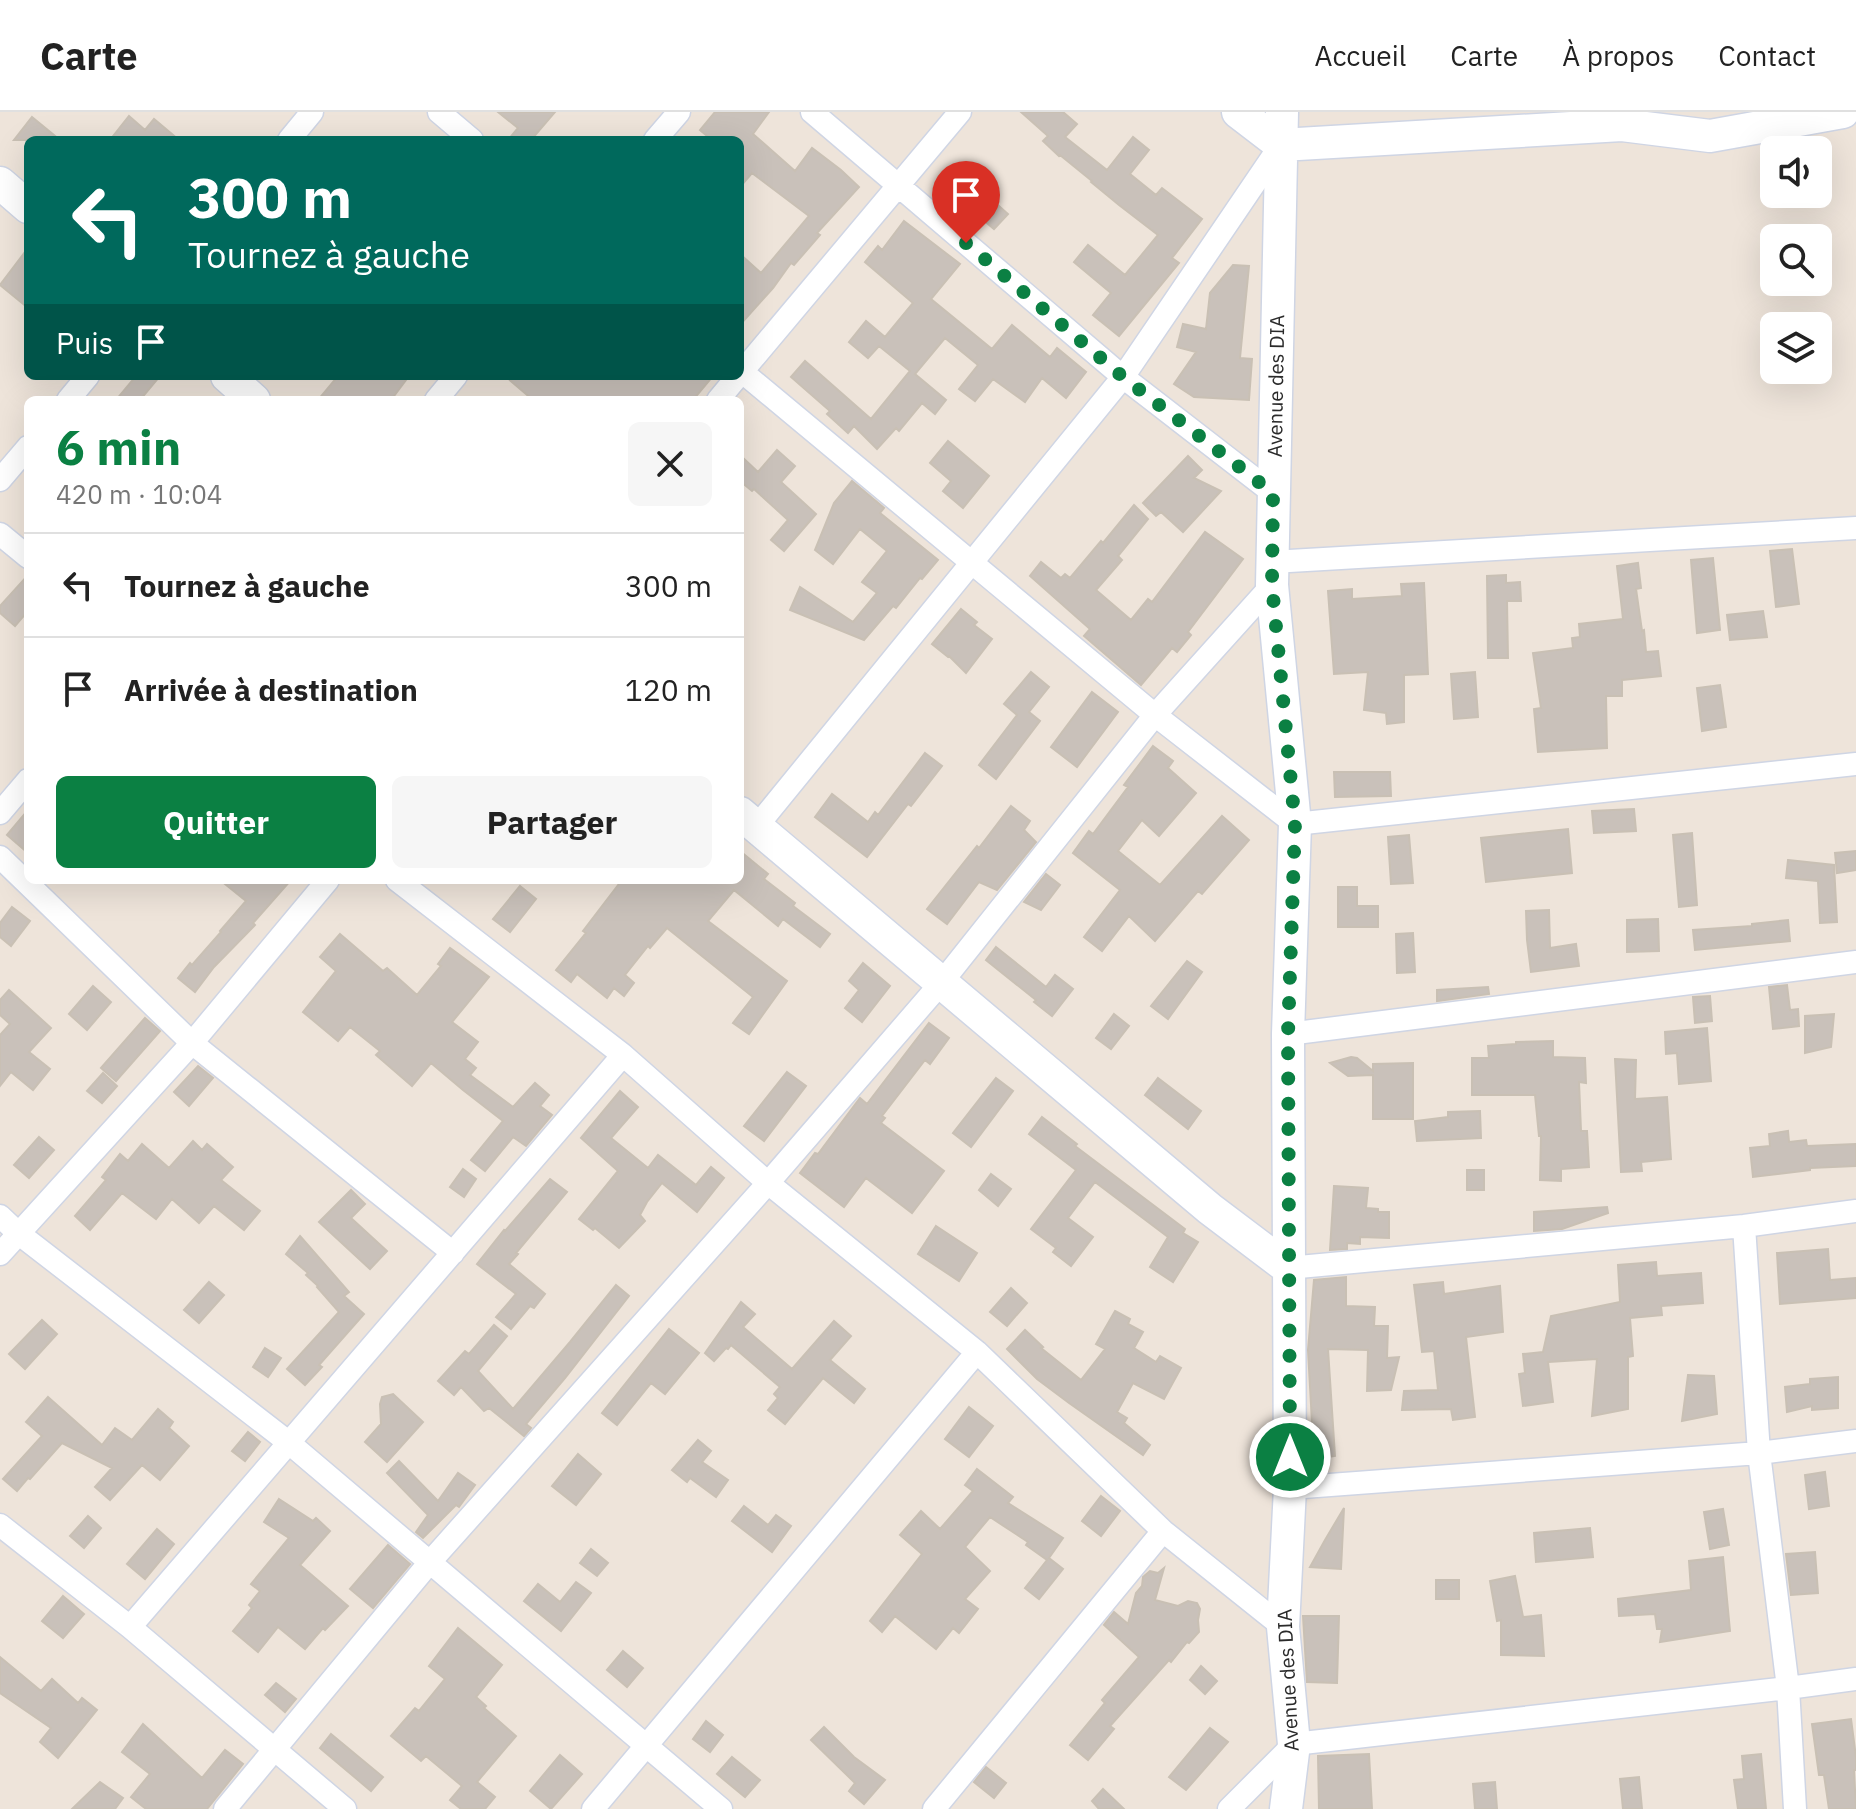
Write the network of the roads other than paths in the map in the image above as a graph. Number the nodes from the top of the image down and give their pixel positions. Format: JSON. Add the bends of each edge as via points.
{"nodes":[{"id":1,"x":312,"y":112,"type":"edge"},
{"id":2,"x":439,"y":112,"type":"edge"},
{"id":3,"x":679,"y":112,"type":"edge"},
{"id":4,"x":812,"y":112,"type":"edge"},
{"id":5,"x":960,"y":112,"type":"edge"},
{"id":6,"x":1238,"y":112,"type":"edge"},
{"id":7,"x":1282,"y":112,"type":"edge"},
{"id":8,"x":1843,"y":112,"type":"edge"},
{"id":9,"x":1620,"y":116,"type":"edge"},
{"id":10,"x":292,"y":136,"type":"edge"},
{"id":11,"x":467,"y":136,"type":"edge"},
{"id":12,"x":658,"y":136,"type":"edge"},
{"id":13,"x":1281,"y":145,"type":"junction"},
{"id":14,"x":0,"y":183,"type":"edge"},
{"id":15,"x":899,"y":186,"type":"junction"},
{"id":16,"x":24,"y":204,"type":"edge"},
{"id":17,"x":744,"y":368,"type":"edge"},
{"id":18,"x":744,"y":376,"type":"edge"},
{"id":19,"x":1123,"y":377,"type":"junction"},
{"id":20,"x":85,"y":380,"type":"edge"},
{"id":21,"x":232,"y":380,"type":"edge"},
{"id":22,"x":453,"y":380,"type":"edge"},
{"id":23,"x":734,"y":380,"type":"edge"},
{"id":24,"x":71,"y":396,"type":"edge"},
{"id":25,"x":250,"y":396,"type":"edge"},
{"id":26,"x":439,"y":396,"type":"edge"},
{"id":27,"x":721,"y":396,"type":"edge"},
{"id":28,"x":24,"y":452,"type":"edge"},
{"id":29,"x":0,"y":480,"type":"edge"},
{"id":30,"x":1273,"y":493,"type":"junction"},
{"id":31,"x":1856,"y":528,"type":"edge"},
{"id":32,"x":0,"y":534,"type":"edge"},
{"id":33,"x":24,"y":554,"type":"edge"},
{"id":34,"x":971,"y":563,"type":"junction"},
{"id":35,"x":1272,"y":573,"type":"junction"},
{"id":36,"x":1155,"y":715,"type":"junction"},
{"id":37,"x":1856,"y":764,"type":"edge"},
{"id":38,"x":24,"y":785,"type":"edge"},
{"id":39,"x":0,"y":813,"type":"edge"},
{"id":40,"x":748,"y":819,"type":"edge"},
{"id":41,"x":1295,"y":824,"type":"junction"},
{"id":42,"x":0,"y":857,"type":"edge"},
{"id":43,"x":24,"y":880,"type":"edge"},
{"id":44,"x":28,"y":884,"type":"edge"},
{"id":45,"x":325,"y":884,"type":"edge"},
{"id":46,"x":402,"y":884,"type":"edge"},
{"id":47,"x":1856,"y":962,"type":"edge"},
{"id":48,"x":942,"y":982,"type":"junction"},
{"id":49,"x":1288,"y":1034,"type":"junction"},
{"id":50,"x":192,"y":1043,"type":"junction"},
{"id":51,"x":623,"y":1055,"type":"junction"},
{"id":52,"x":768,"y":1183,"type":"junction"},
{"id":53,"x":1856,"y":1211,"type":"edge"},
{"id":54,"x":0,"y":1216,"type":"edge"},
{"id":55,"x":1744,"y":1226,"type":"junction"},
{"id":56,"x":18,"y":1233,"type":"junction"},
{"id":57,"x":453,"y":1253,"type":"junction"},
{"id":58,"x":0,"y":1254,"type":"edge"},
{"id":59,"x":1288,"y":1268,"type":"junction"},
{"id":60,"x":977,"y":1352,"type":"junction"},
{"id":61,"x":1856,"y":1441,"type":"edge"},
{"id":62,"x":288,"y":1442,"type":"junction"},
{"id":63,"x":1759,"y":1453,"type":"junction"},
{"id":64,"x":1290,"y":1488,"type":"junction"},
{"id":65,"x":0,"y":1525,"type":"edge"},
{"id":66,"x":1163,"y":1531,"type":"junction"},
{"id":67,"x":430,"y":1562,"type":"junction"},
{"id":68,"x":130,"y":1627,"type":"junction"},
{"id":69,"x":1283,"y":1627,"type":"junction"},
{"id":70,"x":1856,"y":1679,"type":"edge"},
{"id":71,"x":1788,"y":1688,"type":"junction"},
{"id":72,"x":1294,"y":1744,"type":"junction"},
{"id":73,"x":647,"y":1746,"type":"junction"},
{"id":74,"x":274,"y":1750,"type":"junction"},
{"id":75,"x":225,"y":1809,"type":"edge"},
{"id":76,"x":345,"y":1809,"type":"edge"},
{"id":77,"x":593,"y":1809,"type":"edge"},
{"id":78,"x":721,"y":1809,"type":"edge"},
{"id":79,"x":934,"y":1809,"type":"edge"},
{"id":80,"x":1229,"y":1809,"type":"edge"},
{"id":81,"x":1286,"y":1809,"type":"edge"},
{"id":82,"x":1795,"y":1809,"type":"edge"}],
"edges":[{"from":1,"to":10,"type":"street"},
{"from":2,"to":11,"type":"street"},
{"from":3,"to":12,"type":"street"},
{"from":4,"to":15,"type":"street"},
{"from":5,"to":15,"type":"street"},
{"from":6,"to":13,"type":"street"},
{"from":7,"to":13,"type":"street","name":"Avenue des DIA"},
{"from":8,"to":9,"type":"street","via":[[1710,136]]},
{"from":9,"to":13,"type":"street"},
{"from":13,"to":19,"type":"street"},
{"from":13,"to":30,"type":"street","name":"Avenue des DIA"},
{"from":14,"to":16,"type":"street"},
{"from":15,"to":17,"type":"street"},
{"from":15,"to":19,"type":"street"},
{"from":18,"to":34,"type":"street"},
{"from":19,"to":30,"type":"street"},
{"from":19,"to":34,"type":"street"},
{"from":20,"to":24,"type":"street"},
{"from":21,"to":25,"type":"street"},
{"from":22,"to":26,"type":"street"},
{"from":23,"to":27,"type":"street"},
{"from":28,"to":29,"type":"street"},
{"from":30,"to":35,"type":"street","name":"Avenue des DIA"},
{"from":31,"to":35,"type":"street"},
{"from":32,"to":33,"type":"street"},
{"from":34,"to":36,"type":"street"},
{"from":34,"to":40,"type":"street"},
{"from":35,"to":36,"type":"street"},
{"from":35,"to":41,"type":"street","name":"Avenue des DIA"},
{"from":36,"to":41,"type":"street"},
{"from":36,"to":48,"type":"street"},
{"from":37,"to":41,"type":"street"},
{"from":38,"to":39,"type":"street"},
{"from":40,"to":48,"type":"street"},
{"from":41,"to":49,"type":"street","name":"Avenue des DIA"},
{"from":42,"to":43,"type":"street"},
{"from":44,"to":50,"type":"street"},
{"from":45,"to":50,"type":"street"},
{"from":46,"to":51,"type":"street"},
{"from":47,"to":49,"type":"street"},
{"from":48,"to":52,"type":"street"},
{"from":48,"to":59,"type":"street","via":[[1210,1209]]},
{"from":49,"to":59,"type":"street","name":"Avenue des DIA"},
{"from":50,"to":56,"type":"street"},
{"from":50,"to":57,"type":"street"},
{"from":51,"to":52,"type":"street"},
{"from":51,"to":57,"type":"street"},
{"from":52,"to":60,"type":"street"},
{"from":52,"to":67,"type":"street"},
{"from":53,"to":55,"type":"street"},
{"from":54,"to":56,"type":"street"},
{"from":55,"to":59,"type":"street"},
{"from":55,"to":63,"type":"street"},
{"from":56,"to":58,"type":"street"},
{"from":56,"to":62,"type":"street"},
{"from":57,"to":62,"type":"street"},
{"from":59,"to":64,"type":"street","name":"Avenue des DIA"},
{"from":60,"to":66,"type":"street"},
{"from":60,"to":73,"type":"street"},
{"from":61,"to":63,"type":"street"},
{"from":62,"to":67,"type":"street"},
{"from":62,"to":68,"type":"street"},
{"from":63,"to":64,"type":"street"},
{"from":63,"to":71,"type":"street"},
{"from":64,"to":69,"type":"street","name":"Avenue des DIA"},
{"from":65,"to":68,"type":"street"},
{"from":66,"to":69,"type":"street"},
{"from":66,"to":79,"type":"street"},
{"from":67,"to":73,"type":"street"},
{"from":67,"to":74,"type":"street"},
{"from":68,"to":74,"type":"street"},
{"from":69,"to":72,"type":"street","name":"Avenue des DIA"},
{"from":70,"to":71,"type":"street"},
{"from":71,"to":72,"type":"street"},
{"from":71,"to":82,"type":"street"},
{"from":72,"to":80,"type":"street"},
{"from":72,"to":81,"type":"street","name":"Avenue des DIA"},
{"from":73,"to":77,"type":"street"},
{"from":73,"to":78,"type":"street"},
{"from":74,"to":75,"type":"street"},
{"from":74,"to":76,"type":"street"}]}
